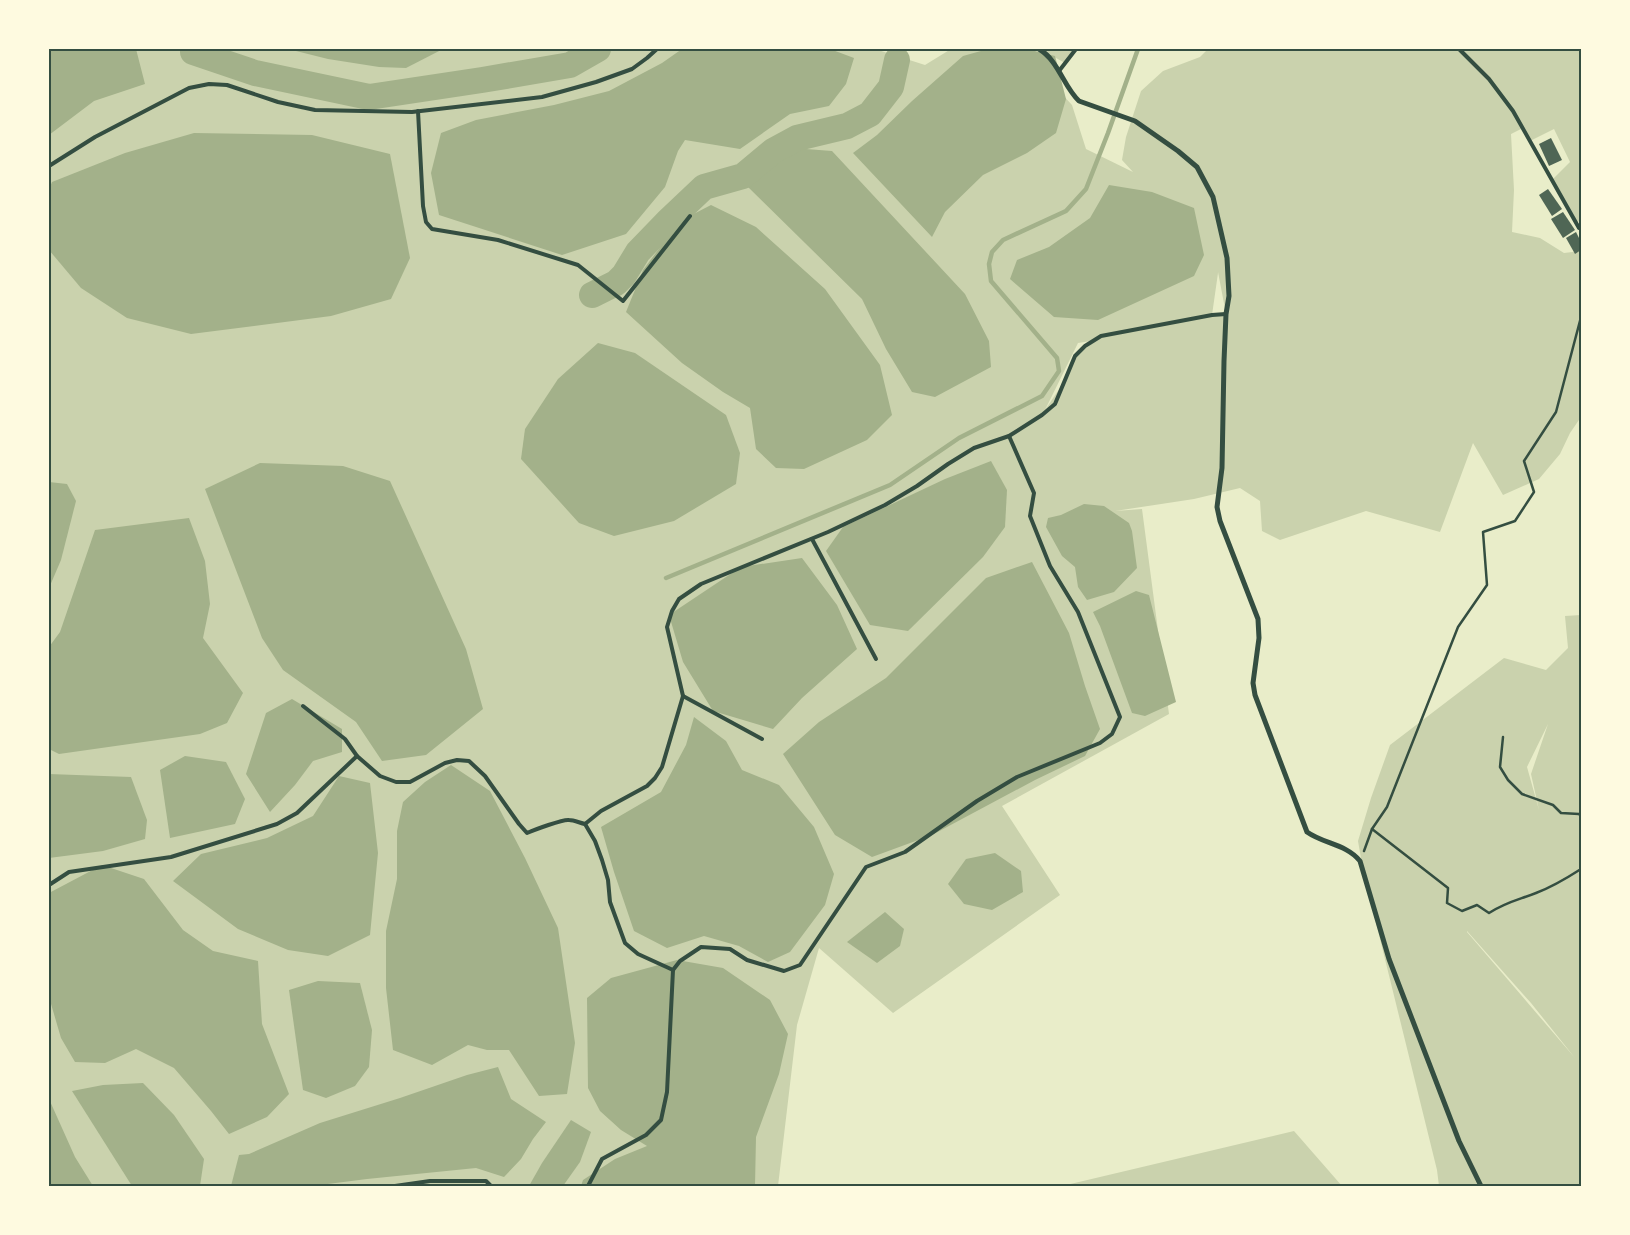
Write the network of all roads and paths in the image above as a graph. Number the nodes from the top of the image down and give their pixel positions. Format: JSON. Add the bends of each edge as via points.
{"nodes":[{"id":1,"x":657,"y":49,"type":"edge"},
{"id":2,"x":1039,"y":49,"type":"edge"},
{"id":3,"x":1076,"y":49,"type":"edge"},
{"id":4,"x":1459,"y":49,"type":"edge"},
{"id":5,"x":1059,"y":70,"type":"junction"},
{"id":6,"x":418,"y":111,"type":"junction"},
{"id":7,"x":49,"y":166,"type":"edge"},
{"id":8,"x":690,"y":216,"type":"dead end"},
{"id":9,"x":1579,"y":228,"type":"dead end"},
{"id":10,"x":1226,"y":314,"type":"junction"},
{"id":11,"x":1581,"y":317,"type":"edge"},
{"id":12,"x":1009,"y":436,"type":"junction"},
{"id":13,"x":812,"y":538,"type":"junction"},
{"id":14,"x":876,"y":659,"type":"dead end"},
{"id":15,"x":684,"y":696,"type":"junction"},
{"id":16,"x":303,"y":706,"type":"dead end"},
{"id":17,"x":1503,"y":737,"type":"dead end"},
{"id":18,"x":762,"y":739,"type":"dead end"},
{"id":19,"x":357,"y":756,"type":"junction"},
{"id":20,"x":1581,"y":816,"type":"edge"},
{"id":21,"x":585,"y":824,"type":"junction"},
{"id":22,"x":1372,"y":829,"type":"junction"},
{"id":23,"x":1360,"y":861,"type":"junction"},
{"id":24,"x":1581,"y":869,"type":"edge"},
{"id":25,"x":49,"y":884,"type":"edge"},
{"id":26,"x":673,"y":970,"type":"junction"},
{"id":27,"x":394,"y":1186,"type":"edge"},
{"id":28,"x":491,"y":1186,"type":"edge"},
{"id":29,"x":588,"y":1186,"type":"edge"},
{"id":30,"x":1481,"y":1186,"type":"edge"}],
"edges":[{"from":1,"to":6,"type":"lane","via":[[632,69],[542,98]]},
{"from":2,"to":5,"type":"street"},
{"from":3,"to":5,"type":"lane"},
{"from":4,"to":9,"type":"lane","via":[[1489,79],[1513,111]]},
{"from":5,"to":10,"type":"street","via":[[1074,96],[1086,104],[1136,121],[1197,167],[1213,197],[1226,258],[1229,296]]},
{"from":6,"to":7,"type":"lane","via":[[315,110],[278,102],[228,85],[209,84],[189,88],[95,137]]},
{"from":6,"to":8,"type":"lane","via":[[423,206],[426,222],[432,229],[498,240],[578,264],[623,301]]},
{"from":10,"to":12,"type":"lane","via":[[1101,336],[1075,356],[1055,404]]},
{"from":10,"to":23,"type":"street","via":[[1218,507],[1220,521],[1258,619],[1259,638],[1252,683],[1307,832],[1342,846]]},
{"from":11,"to":22,"type":"path","via":[[1556,412],[1524,461],[1534,492],[1514,521],[1483,532],[1487,585],[1458,627],[1387,807]]},
{"from":12,"to":13,"type":"lane","via":[[974,448],[885,505]]},
{"from":12,"to":26,"type":"lane","via":[[1034,494],[1030,516],[1050,566],[1078,612],[1120,717],[1112,734],[1100,743],[1017,777],[905,852],[866,868],[800,965],[784,971],[747,960],[730,949],[701,947],[680,961]]},
{"from":13,"to":14,"type":"lane"},
{"from":13,"to":15,"type":"lane","via":[[701,584],[679,599],[667,627]]},
{"from":15,"to":18,"type":"lane"},
{"from":15,"to":21,"type":"lane","via":[[662,767],[655,778]]},
{"from":16,"to":19,"type":"lane","via":[[345,739]]},
{"from":17,"to":20,"type":"path","via":[[1500,767],[1508,780],[1522,794],[1553,805],[1561,814]]},
{"from":19,"to":21,"type":"lane","via":[[380,776],[396,782],[410,782],[445,763],[469,761],[485,776],[527,833],[540,826],[568,820]]},
{"from":19,"to":25,"type":"lane","via":[[297,813],[277,824],[171,857],[69,872]]},
{"from":21,"to":26,"type":"lane","via":[[602,860],[610,902],[624,943],[638,954]]},
{"from":22,"to":23,"type":"path"},
{"from":22,"to":24,"type":"path","via":[[1448,888],[1447,903],[1462,910],[1477,905],[1489,913],[1504,903],[1537,893]]},
{"from":23,"to":30,"type":"street","via":[[1389,959],[1459,1141]]},
{"from":26,"to":29,"type":"lane","via":[[667,1092],[661,1120],[646,1135],[602,1159]]},
{"from":27,"to":28,"type":"lane","via":[[430,1181],[486,1181]]}]}
